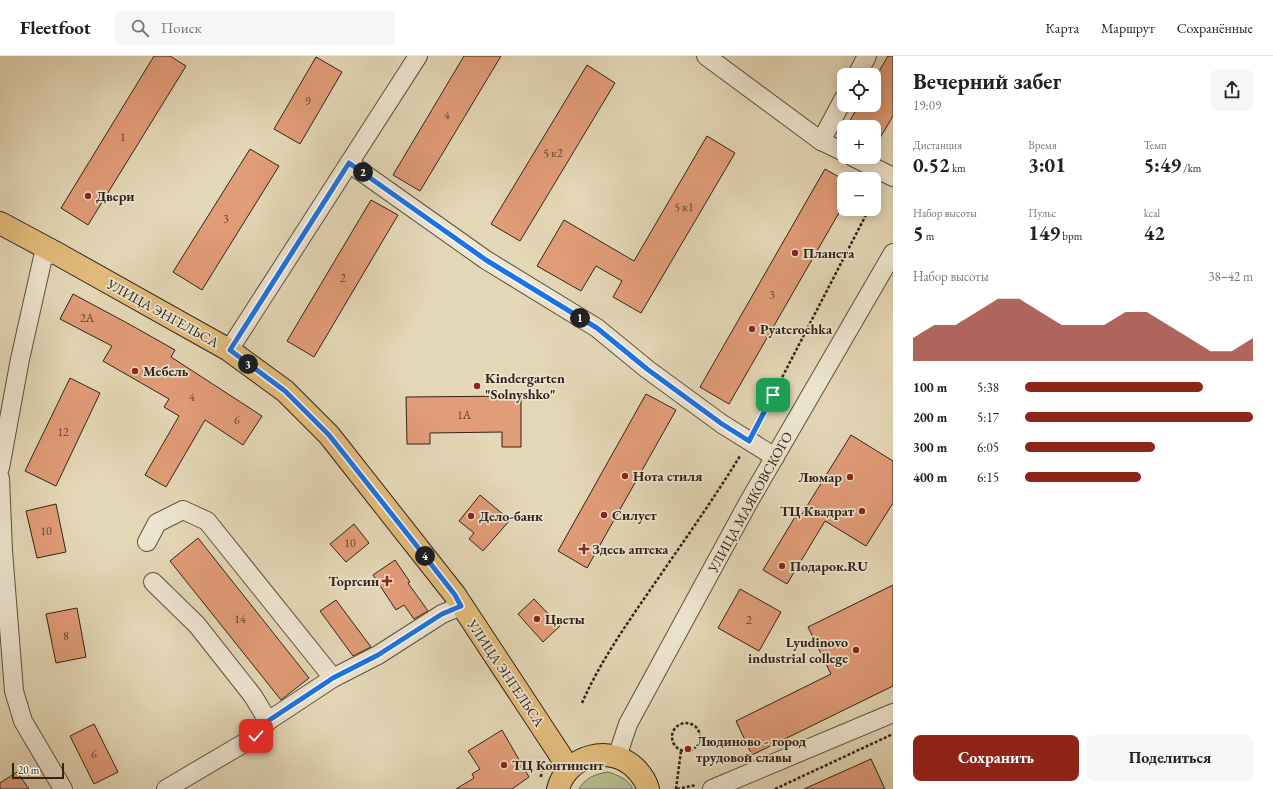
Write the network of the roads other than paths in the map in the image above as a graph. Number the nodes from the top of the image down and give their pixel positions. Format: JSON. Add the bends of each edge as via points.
{"nodes":[{"id":1,"x":418,"y":56,"type":"edge"},
{"id":2,"x":706,"y":56,"type":"edge"},
{"id":3,"x":867,"y":56,"type":"edge"},
{"id":4,"x":861,"y":68,"type":"edge"},
{"id":5,"x":837,"y":111,"type":"edge"},
{"id":6,"x":820,"y":141,"type":"junction"},
{"id":7,"x":837,"y":149,"type":"edge"},
{"id":8,"x":349,"y":163,"type":"junction"},
{"id":9,"x":867,"y":164,"type":"edge"},
{"id":10,"x":893,"y":177,"type":"edge"},
{"id":11,"x":0,"y":223,"type":"edge"},
{"id":12,"x":56,"y":253,"type":"junction"},
{"id":13,"x":893,"y":253,"type":"edge"},
{"id":14,"x":230,"y":350,"type":"junction"},
{"id":15,"x":775,"y":457,"type":"junction"},
{"id":16,"x":0,"y":468,"type":"edge"},
{"id":17,"x":0,"y":478,"type":"edge"},
{"id":18,"x":147,"y":542,"type":"dead end"},
{"id":19,"x":153,"y":582,"type":"dead end"},
{"id":20,"x":461,"y":606,"type":"junction"},
{"id":21,"x":333,"y":678,"type":"junction"},
{"id":22,"x":893,"y":713,"type":"edge"},
{"id":23,"x":268,"y":721,"type":"junction"},
{"id":24,"x":617,"y":757,"type":"junction"},
{"id":25,"x":569,"y":769,"type":"junction"},
{"id":26,"x":63,"y":789,"type":"edge"},
{"id":27,"x":166,"y":789,"type":"edge"},
{"id":28,"x":558,"y":789,"type":"edge"},
{"id":29,"x":648,"y":789,"type":"edge"},
{"id":30,"x":712,"y":789,"type":"edge"}],
"edges":[{"from":1,"to":8,"type":"street"},
{"from":2,"to":6,"type":"street"},
{"from":3,"to":4,"type":"street"},
{"from":5,"to":6,"type":"street"},
{"from":6,"to":7,"type":"street"},
{"from":8,"to":14,"type":"street"},
{"from":8,"to":15,"type":"street","via":[[486,260],[597,328],[647,369],[722,424]]},
{"from":9,"to":10,"type":"street"},
{"from":11,"to":12,"type":"main road","name":"УЛИЦА ЭНГЕЛЬСА"},
{"from":12,"to":14,"type":"main road","name":"УЛИЦА ЭНГЕЛЬСА"},
{"from":12,"to":16,"type":"street","via":[[43,257],[20,359]]},
{"from":13,"to":15,"type":"street","name":"УЛИЦА МАЯКОВСКОГО"},
{"from":14,"to":20,"type":"main road","name":"УЛИЦА ЭНГЕЛЬСА","via":[[285,391],[329,435]]},
{"from":15,"to":24,"type":"street","name":"УЛИЦА МАЯКОВСКОГО","via":[[628,724]]},
{"from":17,"to":26,"type":"street","via":[[14,691],[23,721]]},
{"from":18,"to":21,"type":"street","via":[[157,523],[183,510],[208,521]]},
{"from":19,"to":23,"type":"street","via":[[197,625],[253,696]]},
{"from":20,"to":21,"type":"street","via":[[442,614],[378,655]]},
{"from":20,"to":25,"type":"main road","name":"УЛИЦА ЭНГЕЛЬСА"},
{"from":21,"to":23,"type":"street"},
{"from":22,"to":30,"type":"street"},
{"from":23,"to":27,"type":"street","via":[[256,736]]},
{"from":24,"to":25,"type":"main road","via":[[591,756]]},
{"from":24,"to":29,"type":"main road","via":[[630,763],[640,773]]},
{"from":25,"to":28,"type":"main road"}]}
